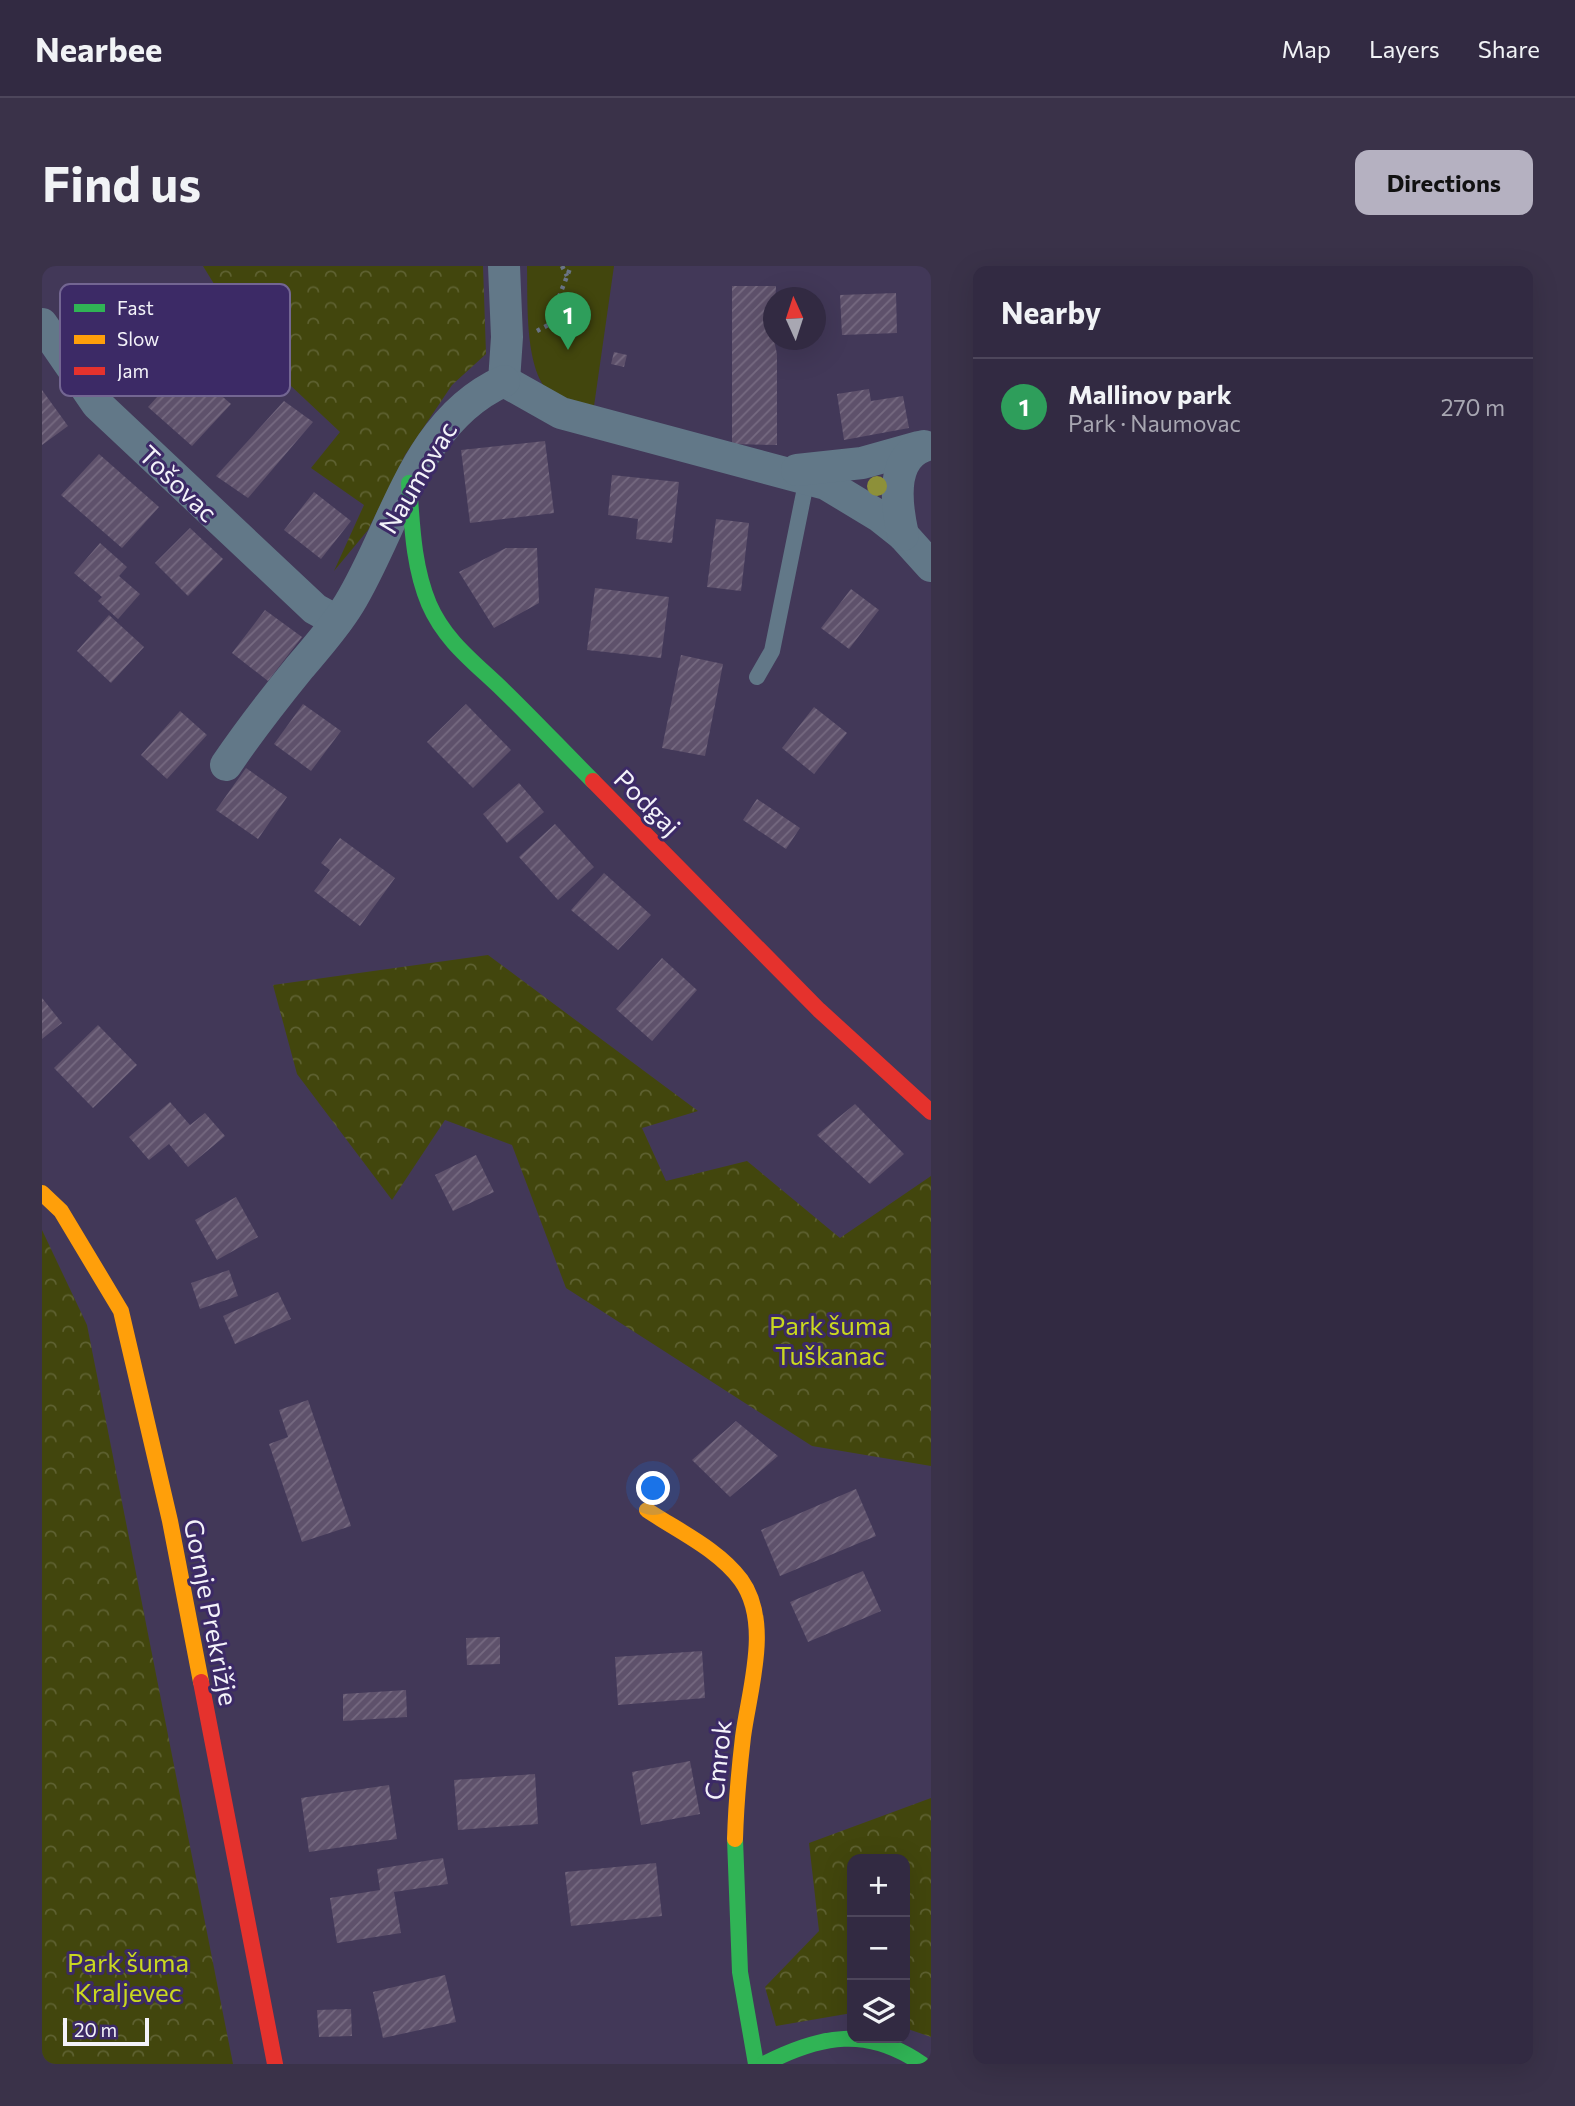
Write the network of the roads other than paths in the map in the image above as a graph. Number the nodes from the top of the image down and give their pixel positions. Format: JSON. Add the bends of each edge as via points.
{"nodes":[{"id":1,"x":505,"y":266,"type":"edge"},
{"id":2,"x":42,"y":324,"type":"edge"},
{"id":3,"x":60,"y":350,"type":"edge"},
{"id":4,"x":503,"y":381,"type":"junction"},
{"id":5,"x":92,"y":396,"type":"edge"},
{"id":6,"x":925,"y":445,"type":"edge"},
{"id":7,"x":796,"y":475,"type":"junction"},
{"id":8,"x":409,"y":483,"type":"junction"},
{"id":9,"x":903,"y":535,"type":"junction"},
{"id":10,"x":931,"y":566,"type":"edge"},
{"id":11,"x":337,"y":621,"type":"junction"},
{"id":12,"x":757,"y":677,"type":"dead end"},
{"id":13,"x":226,"y":765,"type":"dead end"},
{"id":14,"x":931,"y":1112,"type":"edge"},
{"id":15,"x":42,"y":1193,"type":"edge"},
{"id":16,"x":647,"y":1510,"type":"dead end"},
{"id":17,"x":275,"y":2064,"type":"edge"},
{"id":18,"x":755,"y":2064,"type":"edge"},
{"id":19,"x":764,"y":2064,"type":"edge"},
{"id":20,"x":922,"y":2064,"type":"edge"}],
"edges":[{"from":1,"to":4,"type":"street"},
{"from":2,"to":3,"type":"street","name":"Tošovac"},
{"from":4,"to":7,"type":"street","via":[[561,413]]},
{"from":4,"to":8,"type":"street","name":"Naumovac","via":[[458,409]]},
{"from":5,"to":11,"type":"street","name":"Tošovac","via":[[315,609]]},
{"from":6,"to":7,"type":"street"},
{"from":6,"to":9,"type":"street","via":[[900,476],[897,494]]},
{"from":7,"to":9,"type":"street","via":[[848,495]]},
{"from":7,"to":12,"type":"lane","via":[[772,650]]},
{"from":8,"to":11,"type":"street","name":"Naumovac","via":[[351,602]]},
{"from":8,"to":14,"type":"street","name":"Podgaj","via":[[424,597],[453,643],[819,1010]]},
{"from":9,"to":10,"type":"street"},
{"from":11,"to":13,"type":"street","name":"Naumovac"},
{"from":15,"to":17,"type":"street","name":"Gornje Prekrižje","via":[[61,1211],[121,1311],[170,1521]]},
{"from":16,"to":18,"type":"street","name":"Cmrok","via":[[742,1581],[754,1613],[757,1638],[739,1763],[732,1883],[746,2022]]},
{"from":19,"to":20,"type":"street","via":[[792,2048],[837,2035],[877,2042]]}]}
